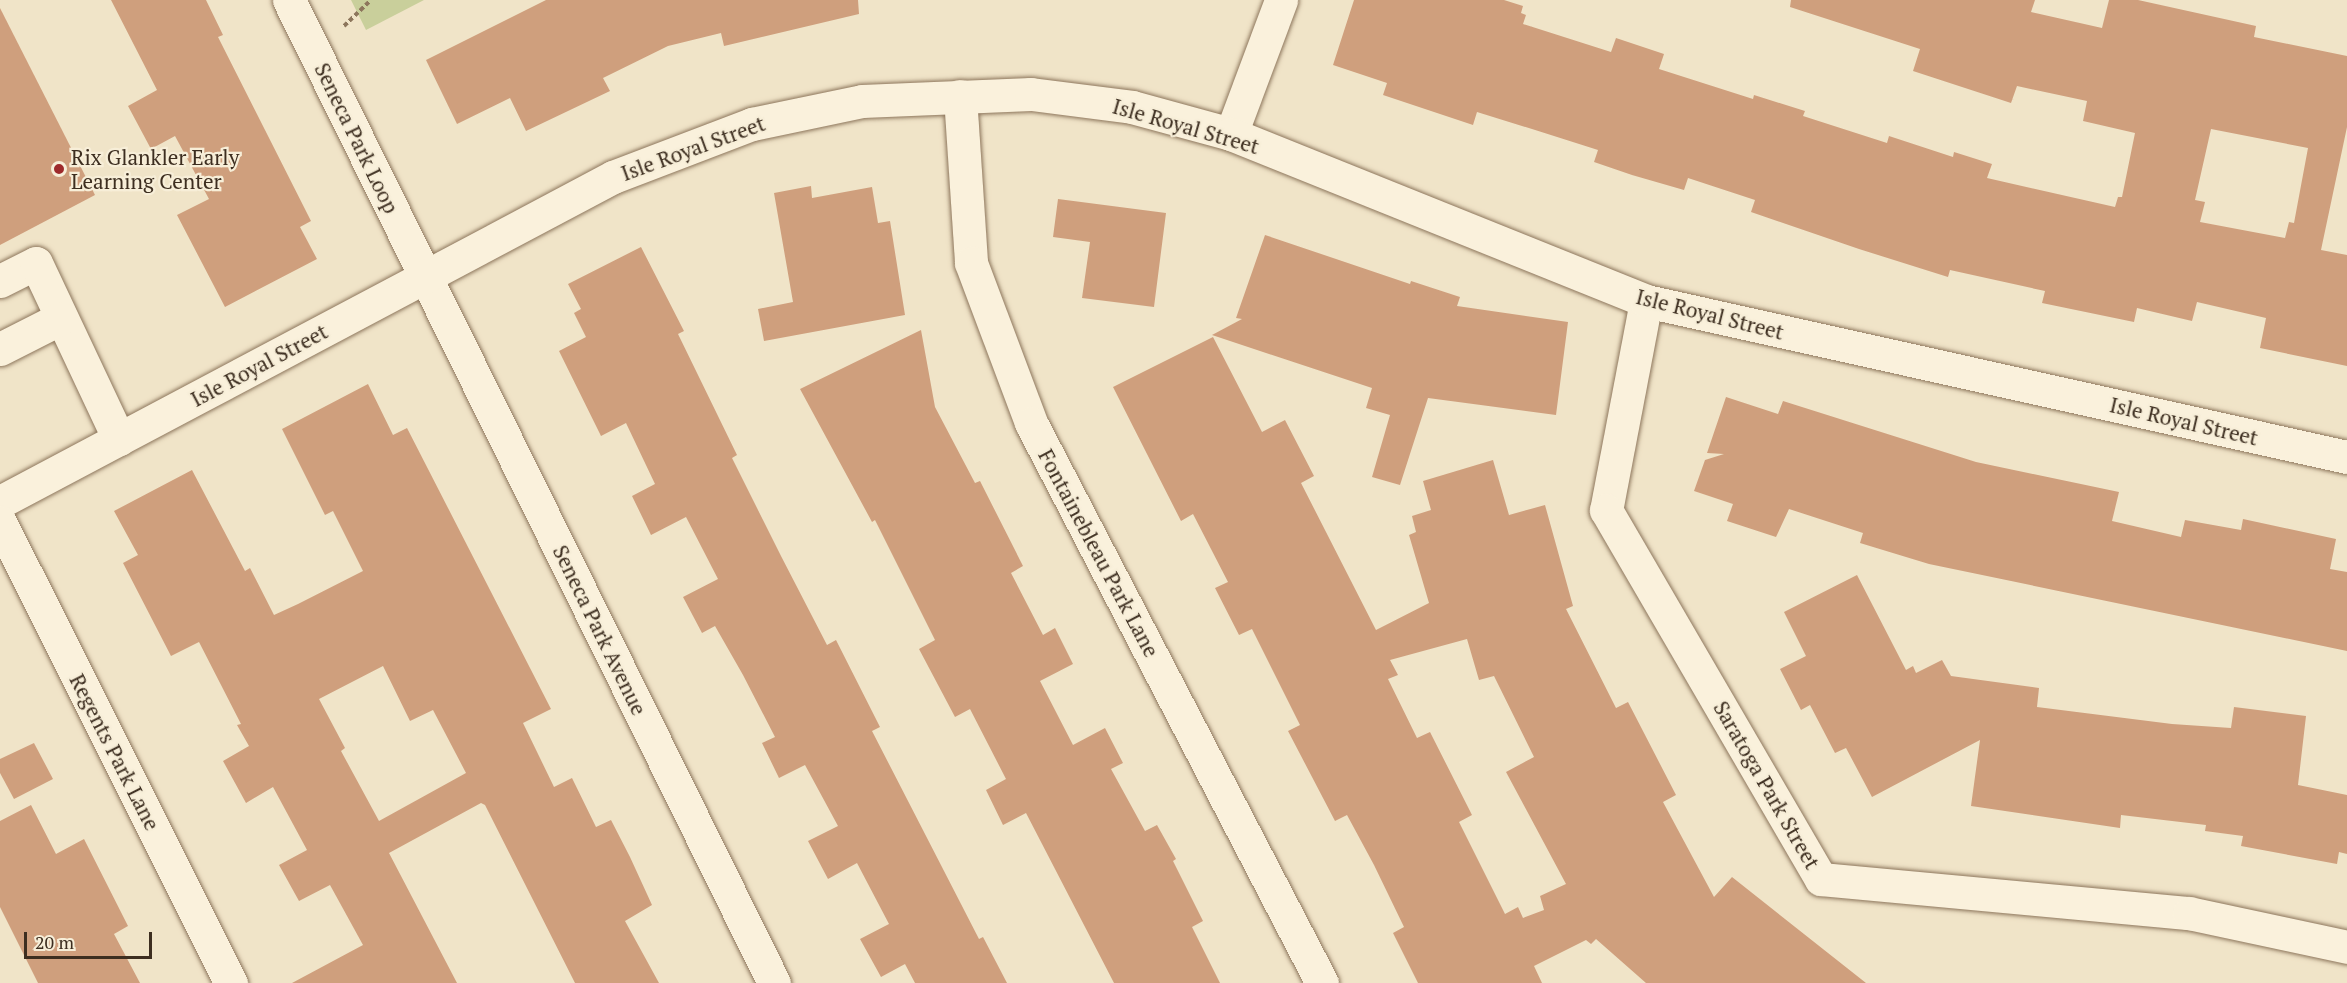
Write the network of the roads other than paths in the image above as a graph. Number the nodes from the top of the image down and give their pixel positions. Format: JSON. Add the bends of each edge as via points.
{"nodes":[{"id":1,"x":289,"y":0,"type":"edge"},
{"id":2,"x":1281,"y":0,"type":"edge"},
{"id":3,"x":960,"y":96,"type":"junction"},
{"id":4,"x":1231,"y":134,"type":"junction"},
{"id":5,"x":426,"y":276,"type":"junction"},
{"id":6,"x":0,"y":281,"type":"edge"},
{"id":7,"x":1646,"y":301,"type":"junction"},
{"id":8,"x":61,"y":318,"type":"junction"},
{"id":9,"x":0,"y":349,"type":"edge"},
{"id":10,"x":118,"y":439,"type":"junction"},
{"id":11,"x":2347,"y":457,"type":"edge"},
{"id":12,"x":0,"y":502,"type":"edge"},
{"id":13,"x":0,"y":522,"type":"edge"},
{"id":14,"x":2347,"y":947,"type":"edge"},
{"id":15,"x":231,"y":983,"type":"edge"},
{"id":16,"x":774,"y":983,"type":"edge"},
{"id":17,"x":1322,"y":983,"type":"edge"}],
"edges":[{"from":1,"to":5,"type":"street","name":"Seneca Park Loop"},
{"from":2,"to":4,"type":"street"},
{"from":3,"to":4,"type":"street","name":"Isle Royal Street","via":[[1031,94],[1132,107]]},
{"from":3,"to":5,"type":"street","name":"Isle Royal Street","via":[[862,101],[752,124],[613,177]]},
{"from":3,"to":17,"type":"street","name":"Fontainebleau Park Lane","via":[[971,263],[1031,423]]},
{"from":4,"to":7,"type":"street","name":"Isle Royal Street"},
{"from":5,"to":10,"type":"street","name":"Isle Royal Street"},
{"from":5,"to":16,"type":"street","name":"Seneca Park Avenue"},
{"from":6,"to":8,"type":"street","via":[[36,263]]},
{"from":7,"to":11,"type":"street","name":"Isle Royal Street"},
{"from":7,"to":14,"type":"street","name":"Saratoga Park Street","via":[[1606,510],[1821,879],[2189,913]]},
{"from":8,"to":9,"type":"street"},
{"from":8,"to":10,"type":"street"},
{"from":10,"to":12,"type":"street","name":"Isle Royal Street"},
{"from":13,"to":15,"type":"street","name":"Regents Park Lane"}]}
